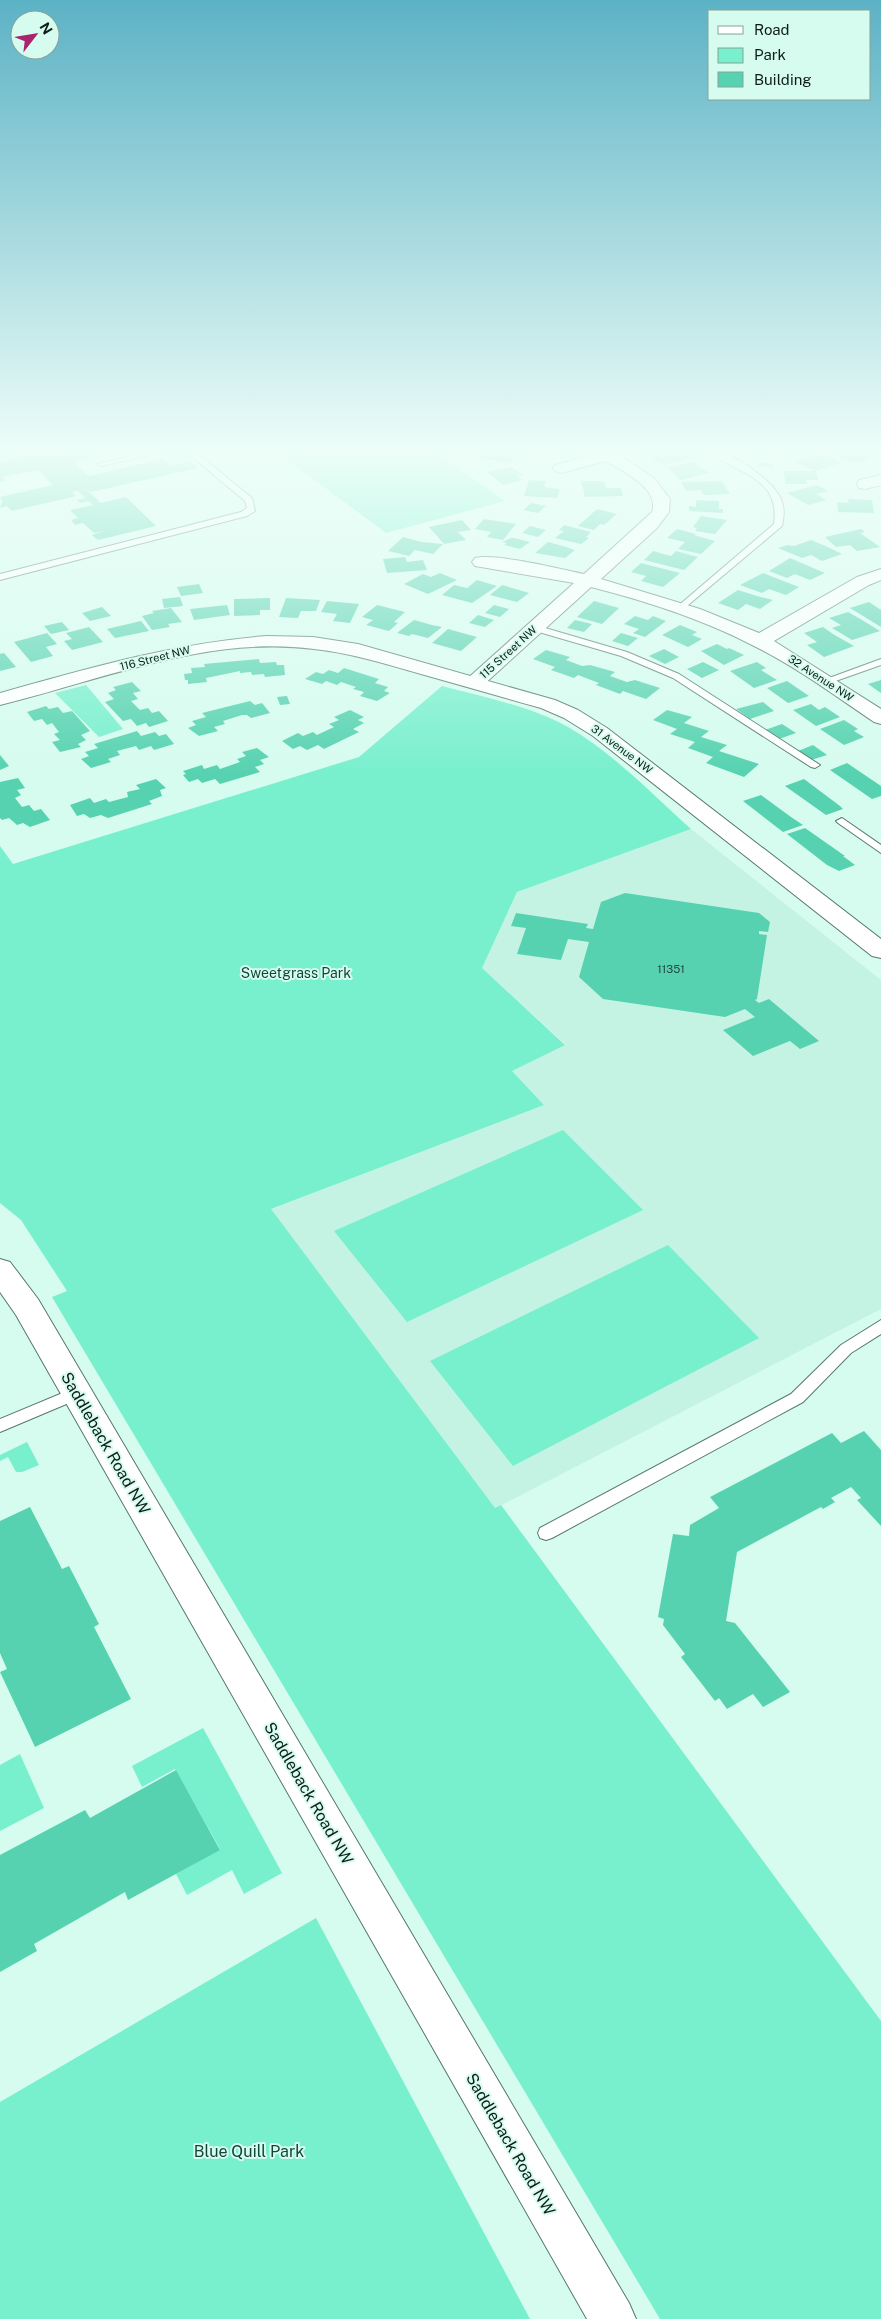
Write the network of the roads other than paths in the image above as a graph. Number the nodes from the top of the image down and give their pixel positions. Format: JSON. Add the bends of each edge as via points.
{"nodes":[{"id":1,"x":73,"y":558,"type":"edge"},
{"id":2,"x":613,"y":558,"type":"edge"},
{"id":3,"x":740,"y":558,"type":"edge"},
{"id":4,"x":481,"y":562,"type":"dead end"},
{"id":5,"x":881,"y":574,"type":"edge"},
{"id":6,"x":0,"y":577,"type":"edge"},
{"id":7,"x":587,"y":582,"type":"junction"},
{"id":8,"x":681,"y":608,"type":"junction"},
{"id":9,"x":535,"y":628,"type":"junction"},
{"id":10,"x":760,"y":641,"type":"junction"},
{"id":11,"x":315,"y":642,"type":"joint"},
{"id":12,"x":881,"y":662,"type":"edge"},
{"id":13,"x":826,"y":681,"type":"junction"},
{"id":14,"x":474,"y":683,"type":"junction"},
{"id":15,"x":0,"y":699,"type":"edge"},
{"id":16,"x":881,"y":718,"type":"edge"},
{"id":17,"x":815,"y":765,"type":"dead end"},
{"id":18,"x":842,"y":821,"type":"dead end"},
{"id":19,"x":881,"y":850,"type":"edge"},
{"id":20,"x":881,"y":951,"type":"edge"},
{"id":21,"x":0,"y":1270,"type":"edge"},
{"id":22,"x":881,"y":1326,"type":"edge"},
{"id":23,"x":77,"y":1392,"type":"junction"},
{"id":24,"x":0,"y":1426,"type":"edge"},
{"id":25,"x":546,"y":1533,"type":"dead end"},
{"id":26,"x":613,"y":2319,"type":"edge"}],
"edges":[{"from":1,"to":6,"type":"lane"},
{"from":2,"to":7,"type":"street","name":"115 Street NW"},
{"from":3,"to":8,"type":"lane"},
{"from":4,"to":7,"type":"street","via":[[528,567]]},
{"from":5,"to":10,"type":"street","via":[[863,581]]},
{"from":7,"to":8,"type":"street","name":"32 Avenue NW"},
{"from":7,"to":9,"type":"street","name":"115 Street NW"},
{"from":8,"to":10,"type":"street","name":"32 Avenue NW"},
{"from":9,"to":14,"type":"street","name":"115 Street NW"},
{"from":9,"to":17,"type":"lane","via":[[624,654],[676,676]]},
{"from":10,"to":13,"type":"street","name":"32 Avenue NW"},
{"from":11,"to":14,"type":"street","name":"31 Avenue NW","via":[[379,655]]},
{"from":11,"to":15,"type":"street","name":"116 Street NW","via":[[260,641],[189,649]]},
{"from":12,"to":13,"type":"lane"},
{"from":13,"to":16,"type":"street","name":"32 Avenue NW"},
{"from":14,"to":20,"type":"street","name":"31 Avenue NW","via":[[548,704],[591,726]]},
{"from":18,"to":19,"type":"lane"},
{"from":21,"to":23,"type":"street","name":"Saddleback Road NW","via":[[27,1307]]},
{"from":22,"to":25,"type":"lane","via":[[846,1349],[797,1398]]},
{"from":23,"to":24,"type":"lane"},
{"from":23,"to":26,"type":"street","name":"Saddleback Road NW"}]}
